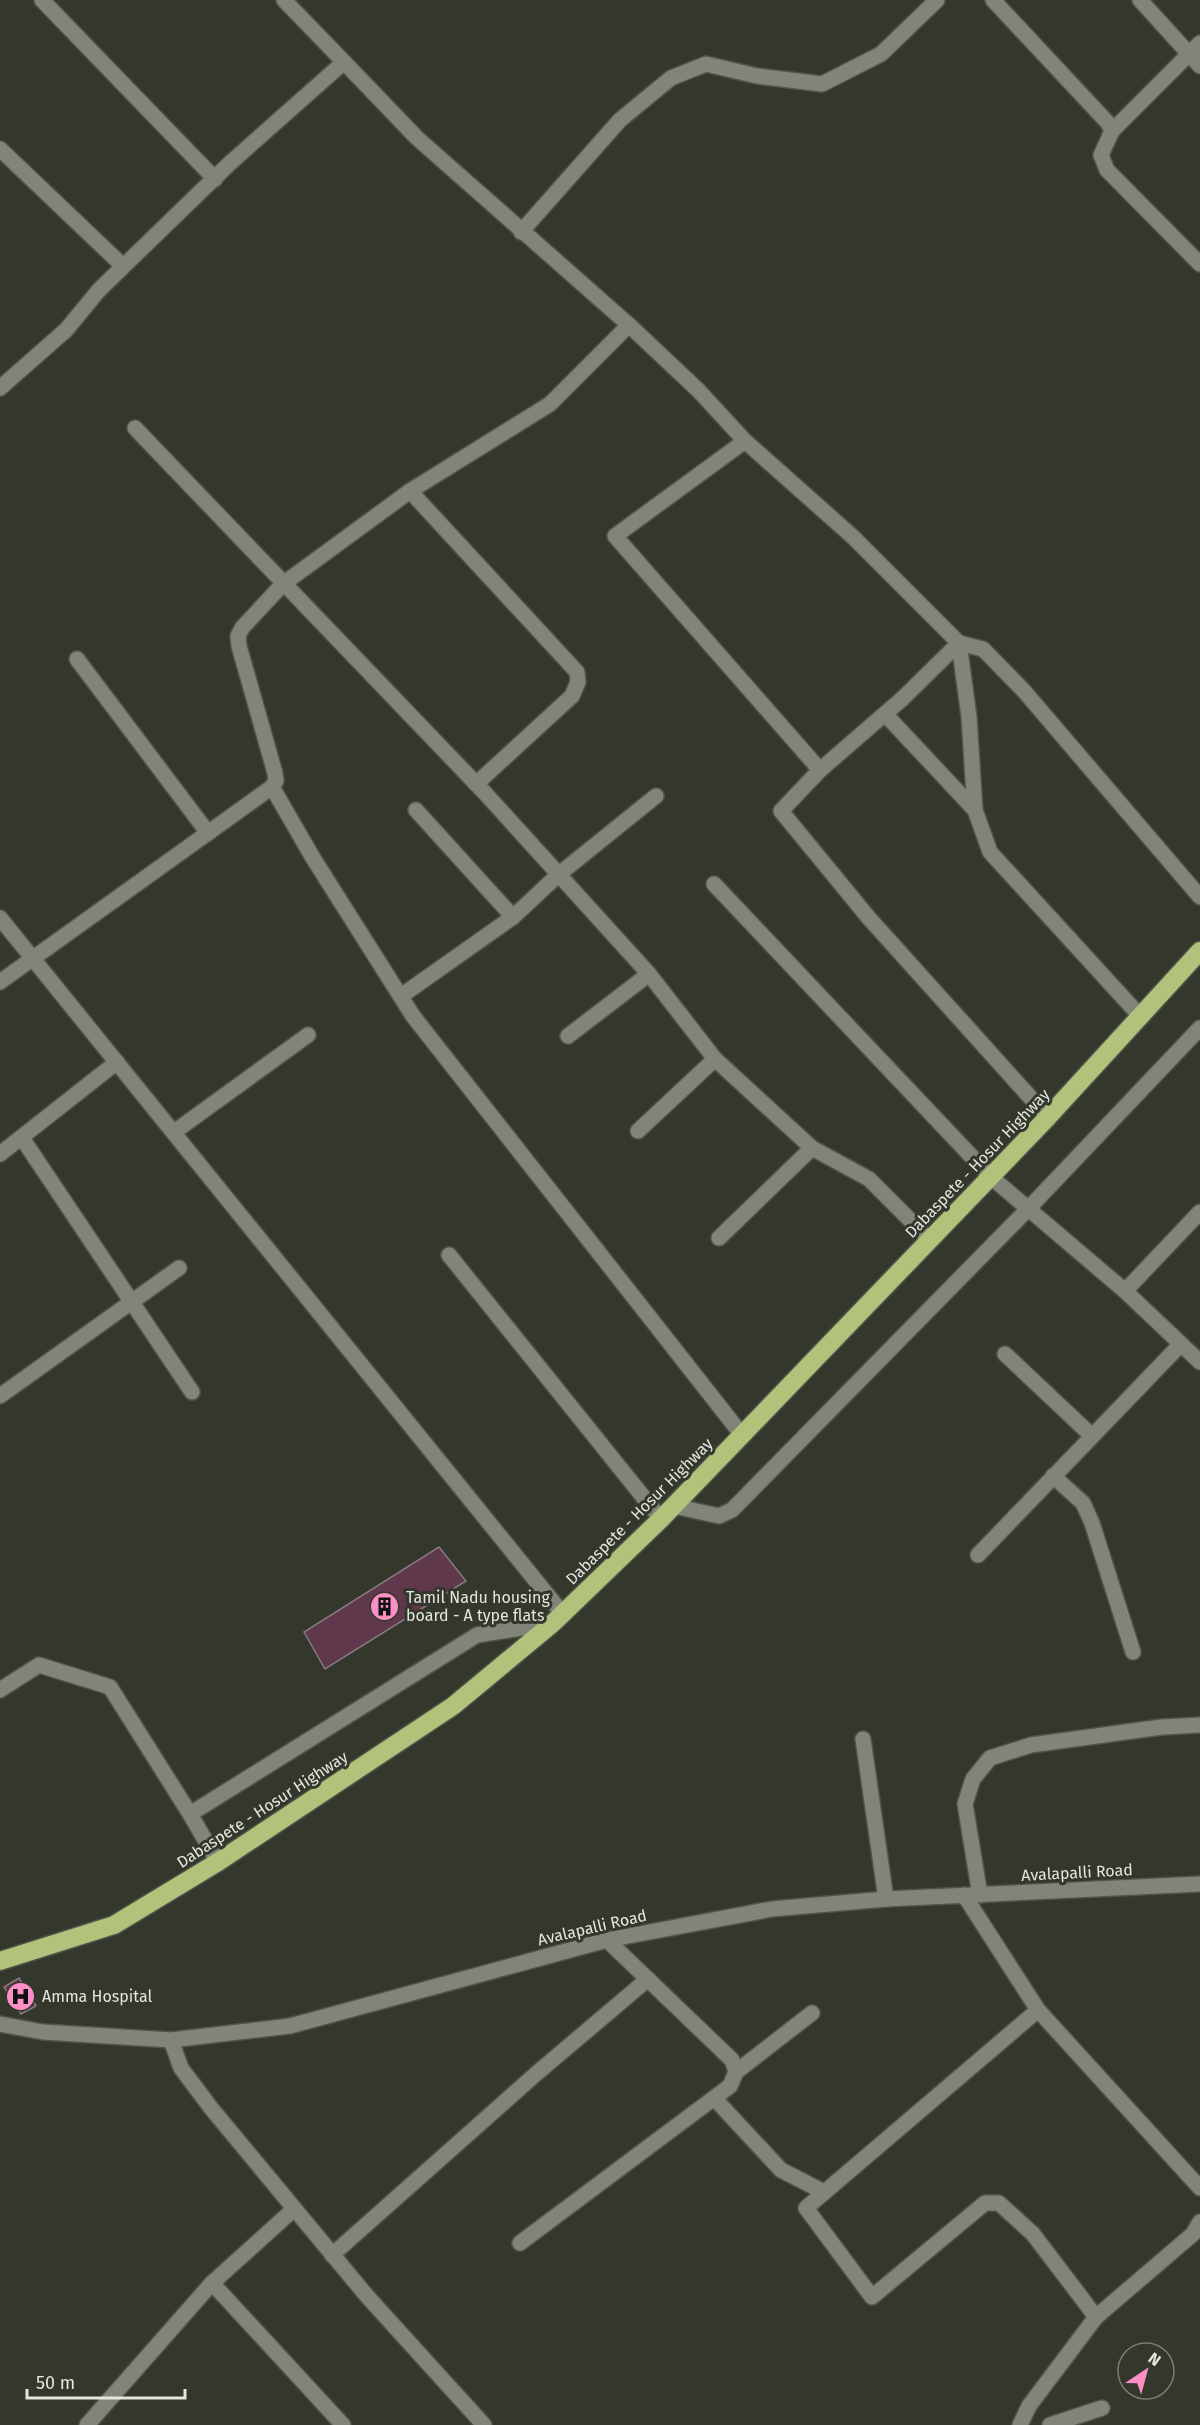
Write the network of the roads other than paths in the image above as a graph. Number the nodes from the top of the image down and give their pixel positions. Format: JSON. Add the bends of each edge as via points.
{"nodes":[{"id":1,"x":42,"y":0,"type":"edge"},
{"id":2,"x":284,"y":0,"type":"edge"},
{"id":3,"x":937,"y":0,"type":"edge"},
{"id":4,"x":993,"y":0,"type":"edge"},
{"id":5,"x":1140,"y":0,"type":"edge"},
{"id":6,"x":1200,"y":43,"type":"edge"},
{"id":7,"x":1189,"y":54,"type":"junction"},
{"id":8,"x":344,"y":62,"type":"junction"},
{"id":9,"x":1200,"y":66,"type":"edge"},
{"id":10,"x":1112,"y":131,"type":"junction"},
{"id":11,"x":0,"y":149,"type":"edge"},
{"id":12,"x":214,"y":178,"type":"junction"},
{"id":13,"x":522,"y":232,"type":"junction"},
{"id":14,"x":1200,"y":264,"type":"edge"},
{"id":15,"x":123,"y":266,"type":"junction"},
{"id":16,"x":629,"y":325,"type":"junction"},
{"id":17,"x":0,"y":388,"type":"edge"},
{"id":18,"x":135,"y":428,"type":"dead end"},
{"id":19,"x":745,"y":441,"type":"junction"},
{"id":20,"x":410,"y":491,"type":"junction"},
{"id":21,"x":283,"y":584,"type":"junction"},
{"id":22,"x":959,"y":642,"type":"junction"},
{"id":23,"x":76,"y":659,"type":"dead end"},
{"id":24,"x":885,"y":714,"type":"junction"},
{"id":25,"x":820,"y":770,"type":"junction"},
{"id":26,"x":476,"y":784,"type":"junction"},
{"id":27,"x":272,"y":787,"type":"junction"},
{"id":28,"x":656,"y":796,"type":"dead end"},
{"id":29,"x":416,"y":810,"type":"dead end"},
{"id":30,"x":975,"y":810,"type":"junction"},
{"id":31,"x":208,"y":833,"type":"junction"},
{"id":32,"x":558,"y":875,"type":"junction"},
{"id":33,"x":714,"y":884,"type":"dead end"},
{"id":34,"x":1200,"y":897,"type":"edge"},
{"id":35,"x":513,"y":917,"type":"junction"},
{"id":36,"x":0,"y":918,"type":"edge"},
{"id":37,"x":1200,"y":951,"type":"edge"},
{"id":38,"x":33,"y":958,"type":"junction"},
{"id":39,"x":650,"y":974,"type":"junction"},
{"id":40,"x":0,"y":982,"type":"edge"},
{"id":41,"x":401,"y":996,"type":"junction"},
{"id":42,"x":1141,"y":1017,"type":"junction"},
{"id":43,"x":1200,"y":1028,"type":"edge"},
{"id":44,"x":308,"y":1035,"type":"dead end"},
{"id":45,"x":568,"y":1036,"type":"dead end"},
{"id":46,"x":715,"y":1059,"type":"junction"},
{"id":47,"x":117,"y":1062,"type":"junction"},
{"id":48,"x":1048,"y":1117,"type":"junction"},
{"id":49,"x":638,"y":1131,"type":"dead end"},
{"id":50,"x":174,"y":1132,"type":"junction"},
{"id":51,"x":22,"y":1138,"type":"junction"},
{"id":52,"x":812,"y":1148,"type":"junction"},
{"id":53,"x":0,"y":1154,"type":"edge"},
{"id":54,"x":991,"y":1177,"type":"junction"},
{"id":55,"x":1028,"y":1209,"type":"junction"},
{"id":56,"x":1200,"y":1212,"type":"edge"},
{"id":57,"x":719,"y":1238,"type":"dead end"},
{"id":58,"x":930,"y":1240,"type":"junction"},
{"id":59,"x":449,"y":1255,"type":"dead end"},
{"id":60,"x":179,"y":1268,"type":"dead end"},
{"id":61,"x":1125,"y":1291,"type":"junction"},
{"id":62,"x":134,"y":1301,"type":"junction"},
{"id":63,"x":1181,"y":1344,"type":"junction"},
{"id":64,"x":1005,"y":1354,"type":"dead end"},
{"id":65,"x":1200,"y":1362,"type":"edge"},
{"id":66,"x":2,"y":1392,"type":"edge"},
{"id":67,"x":192,"y":1392,"type":"dead end"},
{"id":68,"x":742,"y":1435,"type":"junction"},
{"id":69,"x":1092,"y":1436,"type":"junction"},
{"id":70,"x":1053,"y":1476,"type":"junction"},
{"id":71,"x":674,"y":1506,"type":"junction"},
{"id":72,"x":661,"y":1519,"type":"junction"},
{"id":73,"x":978,"y":1555,"type":"dead end"},
{"id":74,"x":558,"y":1618,"type":"junction"},
{"id":75,"x":1133,"y":1652,"type":"dead end"},
{"id":76,"x":0,"y":1690,"type":"edge"},
{"id":77,"x":1200,"y":1725,"type":"edge"},
{"id":78,"x":862,"y":1739,"type":"dead end"},
{"id":79,"x":190,"y":1814,"type":"junction"},
{"id":80,"x":218,"y":1862,"type":"junction"},
{"id":81,"x":1200,"y":1884,"type":"edge"},
{"id":82,"x":972,"y":1895,"type":"junction"},
{"id":83,"x":886,"y":1899,"type":"junction"},
{"id":84,"x":607,"y":1940,"type":"junction"},
{"id":85,"x":0,"y":1961,"type":"edge"},
{"id":86,"x":648,"y":1979,"type":"junction"},
{"id":87,"x":1038,"y":2010,"type":"junction"},
{"id":88,"x":812,"y":2013,"type":"dead end"},
{"id":89,"x":0,"y":2024,"type":"edge"},
{"id":90,"x":171,"y":2040,"type":"junction"},
{"id":91,"x":736,"y":2072,"type":"junction"},
{"id":92,"x":714,"y":2098,"type":"junction"},
{"id":93,"x":1200,"y":2188,"type":"edge"},
{"id":94,"x":824,"y":2192,"type":"junction"},
{"id":95,"x":294,"y":2209,"type":"junction"},
{"id":96,"x":1200,"y":2222,"type":"edge"},
{"id":97,"x":520,"y":2243,"type":"dead end"},
{"id":98,"x":332,"y":2255,"type":"junction"},
{"id":99,"x":212,"y":2283,"type":"junction"},
{"id":100,"x":1096,"y":2317,"type":"junction"},
{"id":101,"x":1102,"y":2408,"type":"dead end"},
{"id":102,"x":87,"y":2425,"type":"edge"},
{"id":103,"x":343,"y":2425,"type":"edge"},
{"id":104,"x":484,"y":2425,"type":"edge"},
{"id":105,"x":1020,"y":2425,"type":"edge"},
{"id":106,"x":1050,"y":2425,"type":"edge"}],
"edges":[{"from":1,"to":12,"type":"street"},
{"from":2,"to":8,"type":"street"},
{"from":3,"to":13,"type":"street","via":[[881,54],[822,84],[756,76],[706,64],[671,78],[620,120]]},
{"from":4,"to":10,"type":"street"},
{"from":5,"to":7,"type":"street"},
{"from":6,"to":7,"type":"street"},
{"from":7,"to":9,"type":"street"},
{"from":7,"to":10,"type":"street"},
{"from":8,"to":12,"type":"street"},
{"from":8,"to":13,"type":"street","via":[[417,138]]},
{"from":10,"to":14,"type":"street","via":[[1101,155],[1107,170]]},
{"from":11,"to":15,"type":"street"},
{"from":12,"to":15,"type":"street"},
{"from":13,"to":16,"type":"street"},
{"from":15,"to":17,"type":"street","via":[[66,330]]},
{"from":16,"to":19,"type":"street"},
{"from":16,"to":20,"type":"street","via":[[550,404]]},
{"from":18,"to":21,"type":"street"},
{"from":19,"to":22,"type":"street","via":[[853,537]]},
{"from":19,"to":25,"type":"street","via":[[615,536]]},
{"from":20,"to":21,"type":"street"},
{"from":20,"to":26,"type":"street","via":[[577,672],[578,682],[572,696]]},
{"from":21,"to":26,"type":"street"},
{"from":21,"to":27,"type":"street","via":[[238,636],[275,773]]},
{"from":22,"to":24,"type":"street"},
{"from":22,"to":30,"type":"street"},
{"from":22,"to":34,"type":"street","via":[[983,649],[1024,691]]},
{"from":23,"to":31,"type":"street"},
{"from":24,"to":25,"type":"street"},
{"from":24,"to":30,"type":"street"},
{"from":25,"to":48,"type":"street","via":[[781,811],[868,917]]},
{"from":26,"to":32,"type":"street"},
{"from":27,"to":31,"type":"street"},
{"from":27,"to":41,"type":"street","via":[[312,858]]},
{"from":28,"to":32,"type":"street"},
{"from":29,"to":35,"type":"street"},
{"from":30,"to":42,"type":"street","via":[[990,852]]},
{"from":31,"to":38,"type":"street"},
{"from":32,"to":35,"type":"street"},
{"from":32,"to":39,"type":"street"},
{"from":33,"to":54,"type":"street"},
{"from":35,"to":41,"type":"street"},
{"from":36,"to":38,"type":"street"},
{"from":37,"to":42,"type":"highway","name":"Dabaspete - Hosur Highway"},
{"from":38,"to":40,"type":"street"},
{"from":38,"to":47,"type":"street"},
{"from":39,"to":45,"type":"street"},
{"from":39,"to":46,"type":"street"},
{"from":41,"to":68,"type":"street"},
{"from":42,"to":48,"type":"highway","name":"Dabaspete - Hosur Highway"},
{"from":43,"to":55,"type":"street"},
{"from":44,"to":50,"type":"street"},
{"from":46,"to":49,"type":"street"},
{"from":46,"to":52,"type":"street"},
{"from":47,"to":50,"type":"street"},
{"from":47,"to":51,"type":"street"},
{"from":48,"to":54,"type":"highway","name":"Dabaspete - Hosur Highway"},
{"from":50,"to":74,"type":"street"},
{"from":51,"to":53,"type":"street"},
{"from":51,"to":62,"type":"street"},
{"from":52,"to":57,"type":"street"},
{"from":52,"to":58,"type":"street","via":[[869,1179]]},
{"from":54,"to":55,"type":"street"},
{"from":54,"to":58,"type":"highway","name":"Dabaspete - Hosur Highway"},
{"from":55,"to":61,"type":"street"},
{"from":55,"to":71,"type":"street","via":[[732,1509],[718,1516]]},
{"from":56,"to":61,"type":"street"},
{"from":58,"to":68,"type":"highway","name":"Dabaspete - Hosur Highway"},
{"from":59,"to":72,"type":"street"},
{"from":60,"to":62,"type":"street"},
{"from":61,"to":63,"type":"street"},
{"from":62,"to":66,"type":"street"},
{"from":62,"to":67,"type":"street"},
{"from":63,"to":65,"type":"street"},
{"from":63,"to":69,"type":"street"},
{"from":64,"to":69,"type":"street"},
{"from":68,"to":71,"type":"highway","name":"Dabaspete - Hosur Highway"},
{"from":69,"to":70,"type":"street"},
{"from":70,"to":73,"type":"street"},
{"from":70,"to":75,"type":"street","via":[[1083,1503]]},
{"from":71,"to":72,"type":"highway","name":"Dabaspete - Hosur Highway"},
{"from":72,"to":74,"type":"highway","name":"Dabaspete - Hosur Highway"},
{"from":74,"to":79,"type":"street","via":[[477,1635]]},
{"from":74,"to":80,"type":"highway","name":"Dabaspete - Hosur Highway","via":[[453,1706]]},
{"from":76,"to":79,"type":"street","via":[[39,1665],[110,1687]]},
{"from":77,"to":82,"type":"street","via":[[1031,1745],[990,1758],[973,1779],[965,1804]]},
{"from":78,"to":83,"type":"street"},
{"from":79,"to":80,"type":"street"},
{"from":80,"to":85,"type":"highway","name":"Dabaspete - Hosur Highway","via":[[114,1925]]},
{"from":81,"to":82,"type":"street","name":"Avalapalli Road"},
{"from":82,"to":83,"type":"street","name":"Avalapalli Road"},
{"from":82,"to":87,"type":"street"},
{"from":83,"to":84,"type":"street","name":"Avalapalli Road","via":[[772,1909]]},
{"from":84,"to":86,"type":"street"},
{"from":84,"to":90,"type":"street","name":"Avalapalli Road","via":[[291,2026]]},
{"from":86,"to":91,"type":"street","via":[[732,2060]]},
{"from":86,"to":98,"type":"street"},
{"from":87,"to":93,"type":"street"},
{"from":87,"to":94,"type":"street"},
{"from":88,"to":91,"type":"street"},
{"from":89,"to":90,"type":"street","name":"Avalapalli Road","via":[[43,2032]]},
{"from":90,"to":95,"type":"street","via":[[181,2068]]},
{"from":91,"to":92,"type":"street","via":[[730,2086]]},
{"from":92,"to":94,"type":"street","via":[[781,2170]]},
{"from":92,"to":97,"type":"street"},
{"from":94,"to":100,"type":"street","via":[[806,2208],[872,2298],[985,2203],[999,2203],[1034,2234]]},
{"from":95,"to":98,"type":"street"},
{"from":95,"to":99,"type":"street"},
{"from":96,"to":100,"type":"street","via":[[1193,2234]]},
{"from":98,"to":104,"type":"street"},
{"from":99,"to":102,"type":"street"},
{"from":99,"to":103,"type":"street"},
{"from":100,"to":105,"type":"street","via":[[1029,2406]]},
{"from":101,"to":106,"type":"street"}]}
